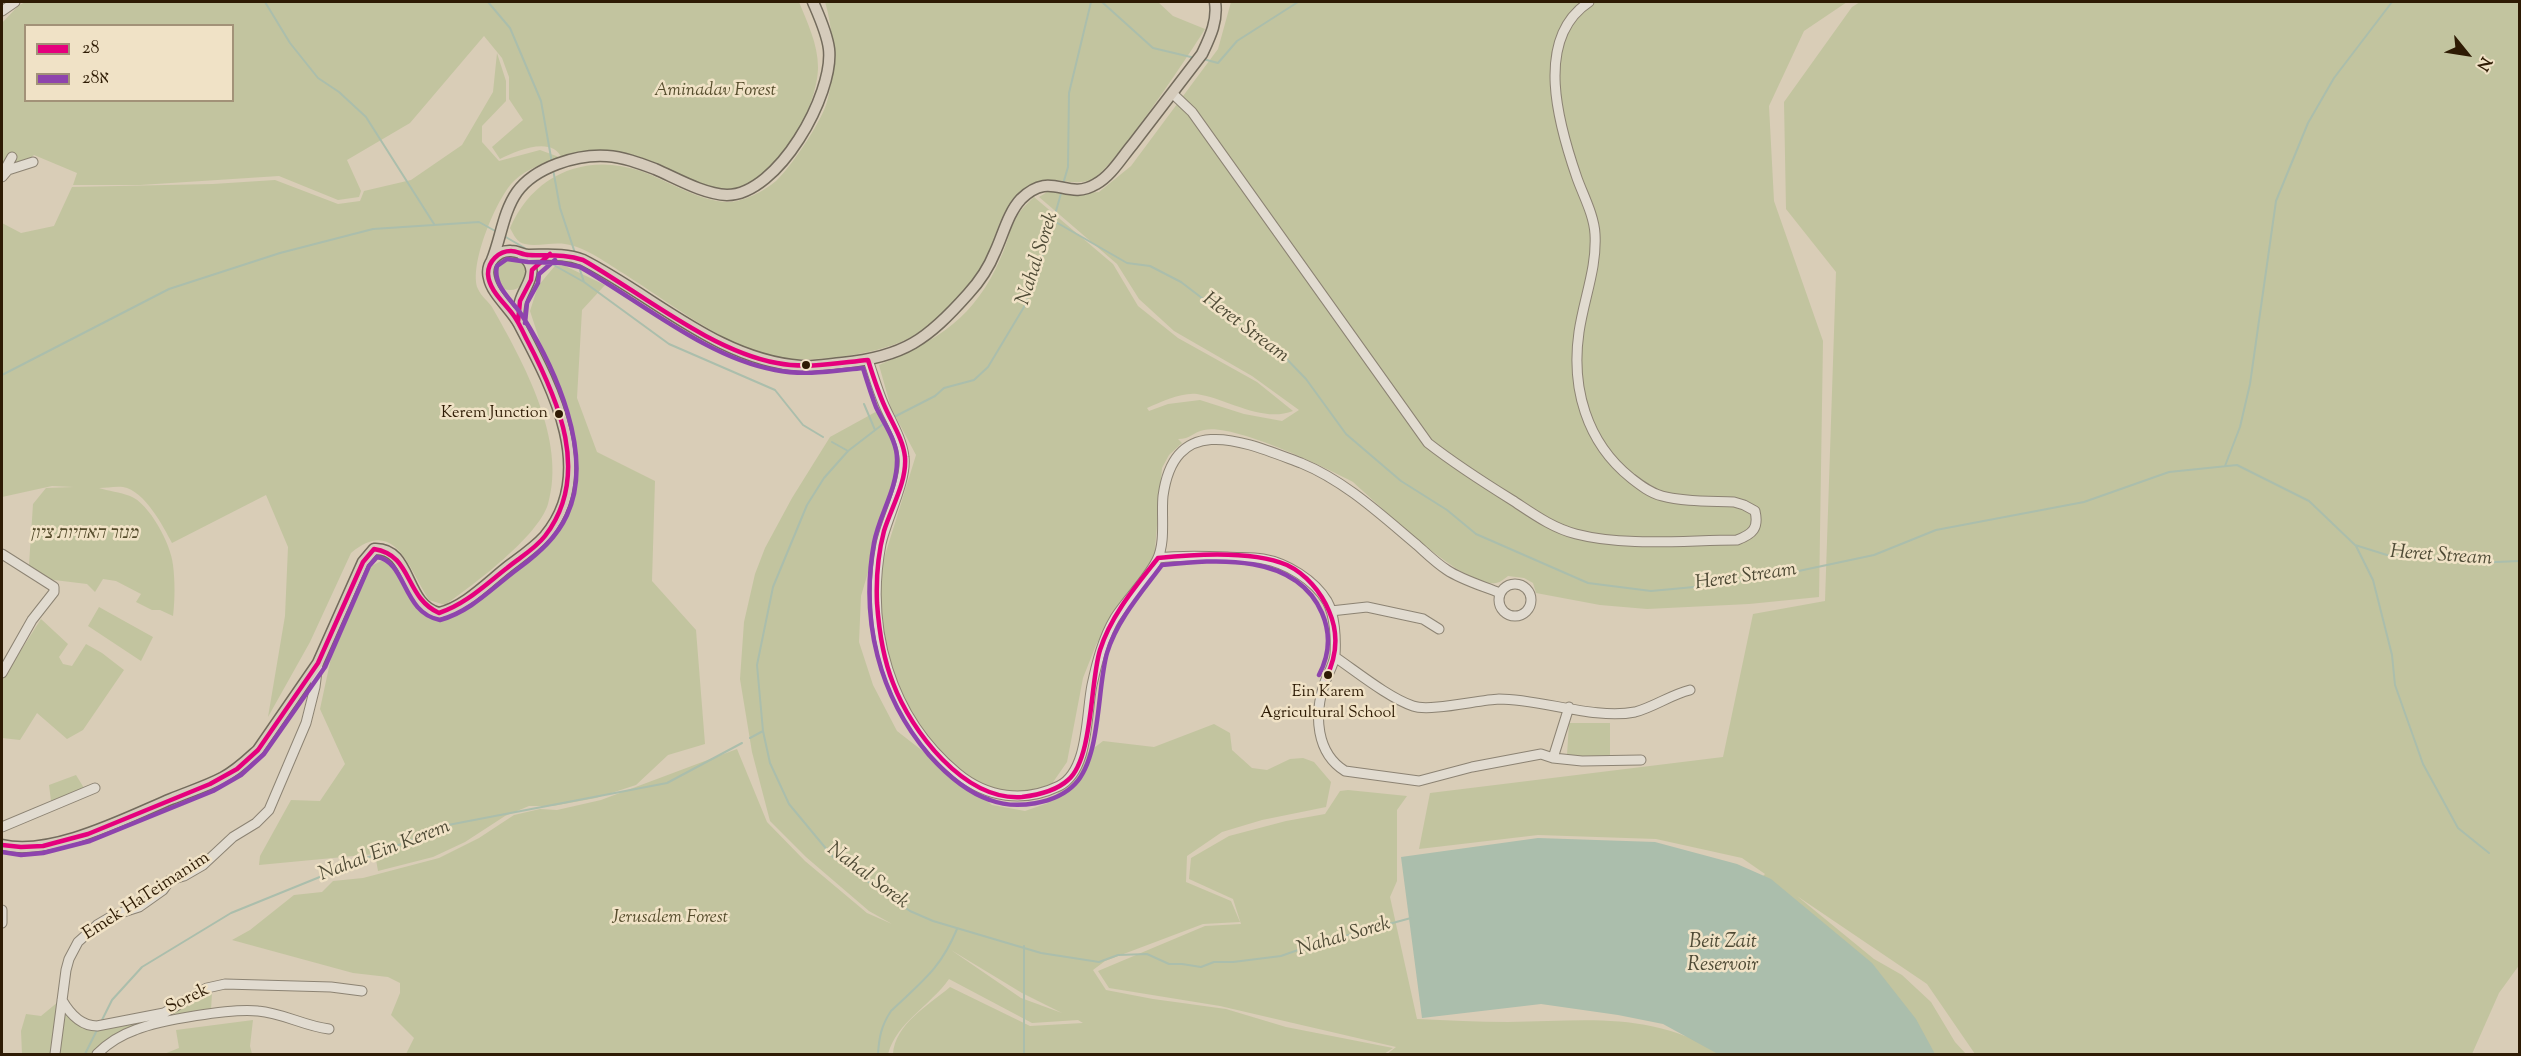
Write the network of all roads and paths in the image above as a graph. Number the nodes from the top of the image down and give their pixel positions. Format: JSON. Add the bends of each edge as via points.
{"nodes":[{"id":1,"x":15,"y":2,"type":"edge"},
{"id":2,"x":813,"y":2,"type":"edge"},
{"id":3,"x":1215,"y":2,"type":"edge"},
{"id":4,"x":1589,"y":2,"type":"edge"},
{"id":5,"x":2,"y":11,"type":"edge"},
{"id":6,"x":1172,"y":93,"type":"junction"},
{"id":7,"x":12,"y":157,"type":"dead end"},
{"id":8,"x":33,"y":162,"type":"dead end"},
{"id":9,"x":2,"y":176,"type":"edge"},
{"id":10,"x":502,"y":231,"type":"junction"},
{"id":11,"x":517,"y":253,"type":"junction"},
{"id":12,"x":550,"y":254,"type":"junction"},
{"id":13,"x":492,"y":260,"type":"junction"},
{"id":14,"x":532,"y":270,"type":"junction"},
{"id":15,"x":495,"y":289,"type":"junction"},
{"id":16,"x":526,"y":289,"type":"junction"},
{"id":17,"x":518,"y":322,"type":"junction"},
{"id":18,"x":868,"y":360,"type":"junction"},
{"id":19,"x":2,"y":554,"type":"edge"},
{"id":20,"x":1158,"y":558,"type":"junction"},
{"id":21,"x":1500,"y":593,"type":"dead end"},
{"id":22,"x":1331,"y":611,"type":"junction"},
{"id":23,"x":1439,"y":629,"type":"dead end"},
{"id":24,"x":1335,"y":657,"type":"junction"},
{"id":25,"x":318,"y":663,"type":"junction"},
{"id":26,"x":2,"y":673,"type":"edge"},
{"id":27,"x":1690,"y":690,"type":"dead end"},
{"id":28,"x":1569,"y":707,"type":"junction"},
{"id":29,"x":1553,"y":758,"type":"junction"},
{"id":30,"x":1641,"y":760,"type":"dead end"},
{"id":31,"x":95,"y":788,"type":"dead end"},
{"id":32,"x":2,"y":827,"type":"edge"},
{"id":33,"x":2,"y":845,"type":"edge"},
{"id":34,"x":2,"y":910,"type":"edge"},
{"id":35,"x":2,"y":923,"type":"edge"},
{"id":36,"x":362,"y":991,"type":"dead end"},
{"id":37,"x":62,"y":1000,"type":"junction"},
{"id":38,"x":329,"y":1029,"type":"dead end"},
{"id":39,"x":55,"y":1054,"type":"edge"},
{"id":40,"x":97,"y":1054,"type":"edge"}],
"edges":[{"from":1,"to":5,"type":"street"},
{"from":2,"to":10,"type":"main road","via":[[829,48],[824,84],[795,145],[771,176],[748,190],[727,195],[619,158],[595,156],[574,160],[552,166],[529,179],[507,211]]},
{"from":3,"to":6,"type":"main road","via":[[1212,34]]},
{"from":4,"to":6,"type":"street","via":[[1566,27],[1558,42],[1556,58],[1556,98],[1563,140],[1595,230],[1594,267],[1578,340],[1580,400],[1602,450],[1648,491],[1662,496],[1734,502],[1755,511],[1755,529],[1737,540],[1632,540],[1575,534],[1551,525],[1428,443],[1192,112]]},
{"from":6,"to":18,"type":"main road","via":[[1101,180],[1083,189],[1039,186],[1018,202],[980,280],[929,334],[915,344]]},
{"from":7,"to":9,"type":"street"},
{"from":8,"to":9,"type":"street"},
{"from":10,"to":11,"type":"main road"},
{"from":10,"to":13,"type":"main road"},
{"from":11,"to":12,"type":"main road"},
{"from":11,"to":13,"type":"main road","via":[[501,253]]},
{"from":11,"to":14,"type":"main road","via":[[528,260]]},
{"from":12,"to":14,"type":"main road"},
{"from":12,"to":18,"type":"main road","via":[[583,260],[708,336],[757,358],[802,366]]},
{"from":13,"to":15,"type":"main road","via":[[488,275]]},
{"from":14,"to":16,"type":"main road"},
{"from":15,"to":16,"type":"main road","via":[[510,295]]},
{"from":15,"to":17,"type":"main road"},
{"from":16,"to":17,"type":"main road","via":[[520,301]]},
{"from":17,"to":25,"type":"main road","via":[[559,408],[567,443],[568,485],[556,521],[536,545],[462,602],[439,613],[418,597],[397,558],[387,550],[374,549],[363,562]]},
{"from":18,"to":20,"type":"street","via":[[905,462],[882,542],[876,585],[878,631],[895,693],[909,718],[962,778],[988,792],[1014,797],[1054,788],[1074,774],[1083,748],[1101,649],[1114,620]]},
{"from":19,"to":26,"type":"street","via":[[54,587]]},
{"from":20,"to":21,"type":"street","via":[[1163,496],[1176,458],[1199,441],[1230,439],[1319,471],[1365,501],[1447,570]]},
{"from":20,"to":22,"type":"street","via":[[1263,558],[1287,565],[1305,578]]},
{"from":22,"to":23,"type":"street","via":[[1367,607],[1423,619]]},
{"from":22,"to":24,"type":"street"},
{"from":24,"to":28,"type":"street","via":[[1413,706],[1428,708],[1497,699]]},
{"from":24,"to":29,"type":"street","via":[[1319,700],[1320,732],[1325,752],[1345,771],[1419,781],[1541,754]]},
{"from":25,"to":33,"type":"main road","via":[[258,750],[221,779],[86,834],[43,846]]},
{"from":25,"to":37,"type":"street","name":"Emek HaTeimanim","via":[[306,723],[268,810],[204,865],[170,880],[139,907],[114,915],[86,934],[69,959]]},
{"from":27,"to":28,"type":"street","via":[[1634,712],[1592,712]]},
{"from":28,"to":29,"type":"street"},
{"from":29,"to":30,"type":"street"},
{"from":31,"to":32,"type":"street"},
{"from":34,"to":35,"type":"street"},
{"from":36,"to":37,"type":"street","name":"Sorek","via":[[323,986],[225,984],[207,988],[164,1013],[97,1026],[80,1022]]},
{"from":37,"to":39,"type":"street","name":"Emek HaTeimanim"},
{"from":38,"to":40,"type":"street","via":[[284,1015],[236,1011],[136,1029]]}]}
